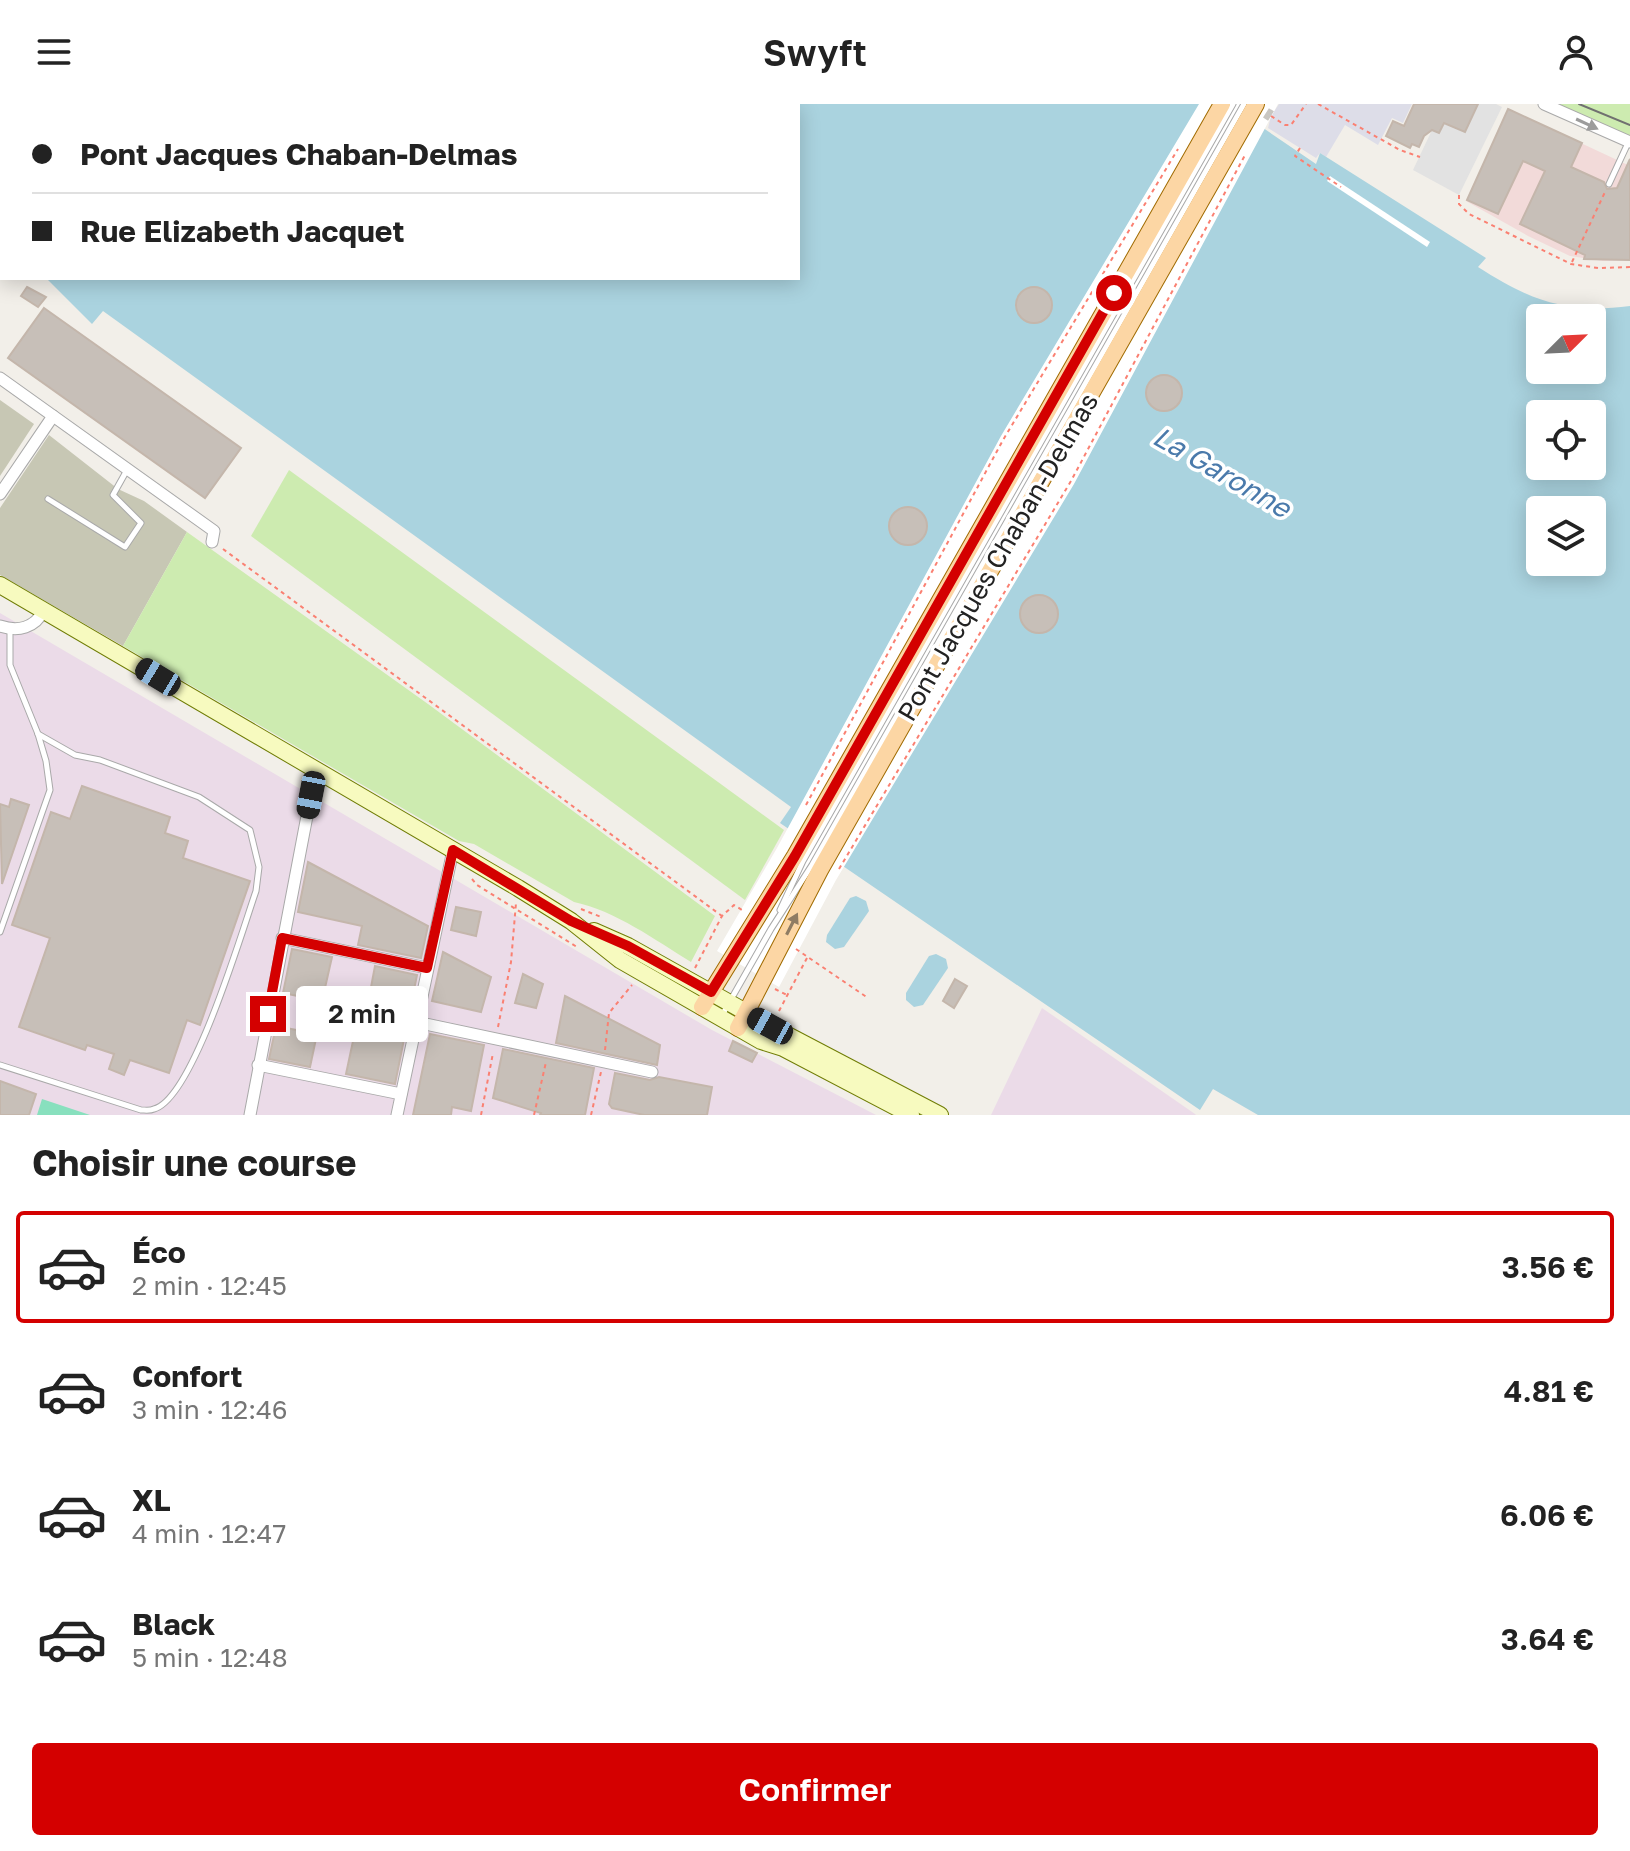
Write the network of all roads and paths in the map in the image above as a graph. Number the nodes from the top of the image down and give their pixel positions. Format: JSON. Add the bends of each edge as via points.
{"nodes":[{"id":1,"x":1222,"y":104,"type":"edge"},
{"id":2,"x":1233,"y":104,"type":"edge"},
{"id":3,"x":1306,"y":104,"type":"edge"},
{"id":4,"x":1318,"y":104,"type":"edge"},
{"id":5,"x":1544,"y":104,"type":"edge"},
{"id":6,"x":1248,"y":107,"type":"edge"},
{"id":7,"x":1271,"y":116,"type":"tunnel mouth"},
{"id":8,"x":1629,"y":142,"type":"edge"},
{"id":9,"x":1182,"y":143,"type":"dead end"},
{"id":10,"x":1250,"y":147,"type":"dead end"},
{"id":11,"x":1300,"y":148,"type":"dead end"},
{"id":12,"x":1420,"y":157,"type":"dead end"},
{"id":13,"x":1609,"y":184,"type":"joint"},
{"id":14,"x":1341,"y":187,"type":"dead end"},
{"id":15,"x":1459,"y":195,"type":"dead end"},
{"id":16,"x":1571,"y":264,"type":"junction"},
{"id":17,"x":1630,"y":267,"type":"edge"},
{"id":18,"x":0,"y":378,"type":"edge"},
{"id":19,"x":53,"y":416,"type":"junction"},
{"id":20,"x":127,"y":469,"type":"junction"},
{"id":21,"x":0,"y":494,"type":"edge"},
{"id":22,"x":48,"y":499,"type":"dead end"},
{"id":23,"x":212,"y":542,"type":"joint"},
{"id":24,"x":0,"y":585,"type":"edge"},
{"id":25,"x":44,"y":610,"type":"junction"},
{"id":26,"x":5,"y":628,"type":"edge"},
{"id":27,"x":38,"y":734,"type":"junction"},
{"id":28,"x":311,"y":795,"type":"dead end"},
{"id":29,"x":804,"y":808,"type":"dead end"},
{"id":30,"x":455,"y":852,"type":"junction"},
{"id":31,"x":799,"y":858,"type":"junction"},
{"id":32,"x":822,"y":871,"type":"junction"},
{"id":33,"x":518,"y":888,"type":"junction"},
{"id":34,"x":516,"y":909,"type":"junction"},
{"id":35,"x":741,"y":910,"type":"dead end"},
{"id":36,"x":576,"y":915,"type":"junction"},
{"id":37,"x":722,"y":916,"type":"junction"},
{"id":38,"x":603,"y":918,"type":"dead end"},
{"id":39,"x":771,"y":929,"type":"junction"},
{"id":40,"x":0,"y":932,"type":"edge"},
{"id":41,"x":282,"y":938,"type":"junction"},
{"id":42,"x":581,"y":948,"type":"dead end"},
{"id":43,"x":799,"y":950,"type":"dead end"},
{"id":44,"x":808,"y":956,"type":"junction"},
{"id":45,"x":427,"y":968,"type":"junction"},
{"id":46,"x":699,"y":970,"type":"dead end"},
{"id":47,"x":635,"y":982,"type":"dead end"},
{"id":48,"x":770,"y":994,"type":"dead end"},
{"id":49,"x":788,"y":996,"type":"junction"},
{"id":50,"x":868,"y":998,"type":"dead end"},
{"id":51,"x":706,"y":1000,"type":"junction"},
{"id":52,"x":772,"y":1008,"type":"dead end"},
{"id":53,"x":724,"y":1010,"type":"junction"},
{"id":54,"x":742,"y":1020,"type":"junction"},
{"id":55,"x":416,"y":1022,"type":"junction"},
{"id":56,"x":496,"y":1039,"type":"junction"},
{"id":57,"x":761,"y":1041,"type":"junction"},
{"id":58,"x":549,"y":1050,"type":"junction"},
{"id":59,"x":603,"y":1062,"type":"junction"},
{"id":60,"x":0,"y":1065,"type":"edge"},
{"id":61,"x":258,"y":1065,"type":"junction"},
{"id":62,"x":652,"y":1072,"type":"dead end"},
{"id":63,"x":401,"y":1094,"type":"junction"},
{"id":64,"x":250,"y":1115,"type":"edge"},
{"id":65,"x":397,"y":1115,"type":"edge"},
{"id":66,"x":481,"y":1115,"type":"edge"},
{"id":67,"x":534,"y":1115,"type":"edge"},
{"id":68,"x":591,"y":1115,"type":"edge"},
{"id":69,"x":898,"y":1115,"type":"edge"},
{"id":70,"x":911,"y":1115,"type":"edge"},
{"id":71,"x":940,"y":1115,"type":"edge"}],
"edges":[{"from":1,"to":31,"type":"main road","name":"Pont Jacques Chaban-Delmas"},
{"from":2,"to":31,"type":"lane"},
{"from":3,"to":7,"type":"path","via":[[1291,125]]},
{"from":4,"to":12,"type":"path"},
{"from":5,"to":8,"type":"street","one_way":true},
{"from":6,"to":32,"type":"main road","name":"Pont Jacques Chaban-Delmas"},
{"from":8,"to":13,"type":"lane"},
{"from":9,"to":29,"type":"path","via":[[1003,440]]},
{"from":10,"to":32,"type":"path","via":[[1071,481]]},
{"from":11,"to":14,"type":"path","via":[[1295,156]]},
{"from":13,"to":16,"type":"path"},
{"from":15,"to":16,"type":"path","via":[[1459,204],[1469,214]]},
{"from":16,"to":17,"type":"path"},
{"from":18,"to":19,"type":"street"},
{"from":19,"to":20,"type":"street"},
{"from":19,"to":21,"type":"street"},
{"from":20,"to":22,"type":"lane","via":[[113,495],[141,523],[125,547]]},
{"from":20,"to":23,"type":"street","via":[[214,531]]},
{"from":23,"to":37,"type":"path"},
{"from":24,"to":25,"type":"main road"},
{"from":25,"to":26,"type":"street","via":[[35,623]]},
{"from":25,"to":30,"type":"main road"},
{"from":26,"to":27,"type":"lane","via":[[10,665]]},
{"from":27,"to":40,"type":"lane","via":[[50,790]]},
{"from":27,"to":60,"type":"lane","via":[[75,755],[199,797],[250,830],[259,867],[256,891],[205,1038],[167,1100],[155,1109],[141,1110]]},
{"from":28,"to":41,"type":"street"},
{"from":30,"to":33,"type":"main road"},
{"from":30,"to":34,"type":"path","via":[[477,885]]},
{"from":30,"to":45,"type":"street"},
{"from":31,"to":39,"type":"lane"},
{"from":31,"to":51,"type":"main road","name":"Pont Jacques Chaban-Delmas"},
{"from":32,"to":39,"type":"lane"},
{"from":54,"to":32,"type":"main road","name":"Pont Jacques Chaban-Delmas","one_way":true},
{"from":33,"to":34,"type":"path"},
{"from":33,"to":36,"type":"main road"},
{"from":34,"to":42,"type":"path"},
{"from":34,"to":56,"type":"path"},
{"from":35,"to":37,"type":"path","via":[[734,905]]},
{"from":36,"to":38,"type":"path"},
{"from":36,"to":51,"type":"main road"},
{"from":37,"to":46,"type":"path","via":[[694,969]]},
{"from":39,"to":53,"type":"lane"},
{"from":41,"to":45,"type":"street"},
{"from":41,"to":61,"type":"street"},
{"from":43,"to":44,"type":"path"},
{"from":44,"to":49,"type":"path"},
{"from":44,"to":50,"type":"path"},
{"from":45,"to":55,"type":"street"},
{"from":47,"to":59,"type":"path","via":[[609,1013]]},
{"from":48,"to":49,"type":"path","via":[[774,988]]},
{"from":49,"to":52,"type":"path","via":[[778,1013]]},
{"from":51,"to":53,"type":"main road"},
{"from":53,"to":54,"type":"main road"},
{"from":54,"to":57,"type":"main road"},
{"from":54,"to":71,"type":"main road"},
{"from":55,"to":56,"type":"street"},
{"from":55,"to":63,"type":"street"},
{"from":56,"to":58,"type":"street"},
{"from":56,"to":66,"type":"path"},
{"from":57,"to":69,"type":"lane"},
{"from":57,"to":70,"type":"main road"},
{"from":58,"to":59,"type":"street"},
{"from":58,"to":67,"type":"path"},
{"from":59,"to":62,"type":"street"},
{"from":59,"to":68,"type":"path"},
{"from":61,"to":63,"type":"street"},
{"from":61,"to":64,"type":"street"},
{"from":63,"to":65,"type":"street"}]}
